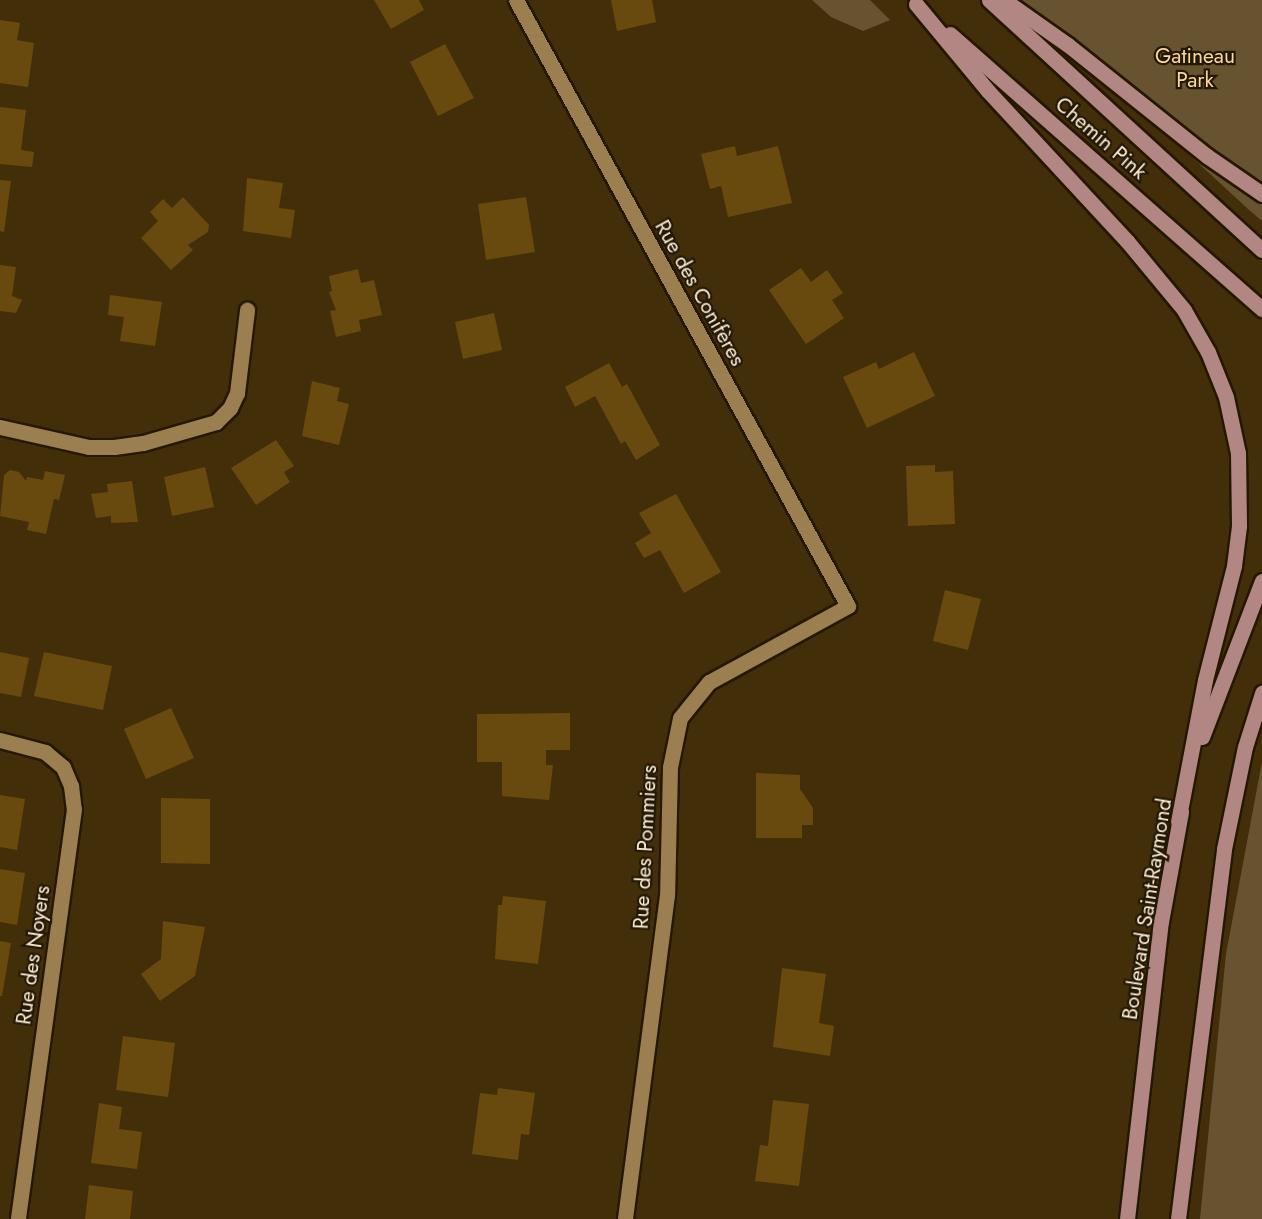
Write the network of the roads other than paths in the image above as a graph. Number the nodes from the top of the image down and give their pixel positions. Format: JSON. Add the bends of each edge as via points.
{"nodes":[{"id":1,"x":516,"y":0,"type":"edge"},
{"id":2,"x":988,"y":0,"type":"edge"},
{"id":3,"x":1004,"y":0,"type":"edge"},
{"id":4,"x":914,"y":2,"type":"edge"},
{"id":5,"x":1262,"y":194,"type":"edge"},
{"id":6,"x":1262,"y":250,"type":"edge"},
{"id":7,"x":1262,"y":309,"type":"edge"},
{"id":8,"x":248,"y":310,"type":"dead end"},
{"id":9,"x":0,"y":427,"type":"edge"},
{"id":10,"x":1262,"y":581,"type":"edge"},
{"id":11,"x":848,"y":606,"type":"joint"},
{"id":12,"x":1262,"y":693,"type":"edge"},
{"id":13,"x":0,"y":740,"type":"edge"},
{"id":14,"x":1178,"y":821,"type":"junction"},
{"id":15,"x":18,"y":1219,"type":"edge"},
{"id":16,"x":625,"y":1219,"type":"edge"},
{"id":17,"x":1127,"y":1219,"type":"edge"},
{"id":18,"x":1178,"y":1219,"type":"edge"}],
"edges":[{"from":1,"to":11,"type":"street","name":"Rue des Conifères"},
{"from":2,"to":6,"type":"main road","name":"Chemin Pink"},
{"from":3,"to":5,"type":"main road"},
{"from":4,"to":7,"type":"main road","name":"Chemin Pink"},
{"from":4,"to":14,"type":"main road","via":[[988,91],[1127,241],[1184,310],[1208,352],[1226,398],[1238,453],[1239,526],[1234,566],[1205,680]]},
{"from":8,"to":9,"type":"street","via":[[237,393],[230,408],[216,422],[143,443],[114,447],[89,447]]},
{"from":10,"to":14,"type":"main road","name":"Boulevard Saint-Raymond","via":[[1220,684]]},
{"from":11,"to":16,"type":"street","name":"Rue des Pommiers","via":[[708,682],[680,718],[670,767],[667,896]]},
{"from":12,"to":18,"type":"main road","via":[[1245,747],[1224,849]]},
{"from":13,"to":15,"type":"street","name":"Rue des Noyers","via":[[45,752],[63,767],[74,809]]},
{"from":14,"to":17,"type":"main road","name":"Boulevard Saint-Raymond","via":[[1161,922]]}]}
